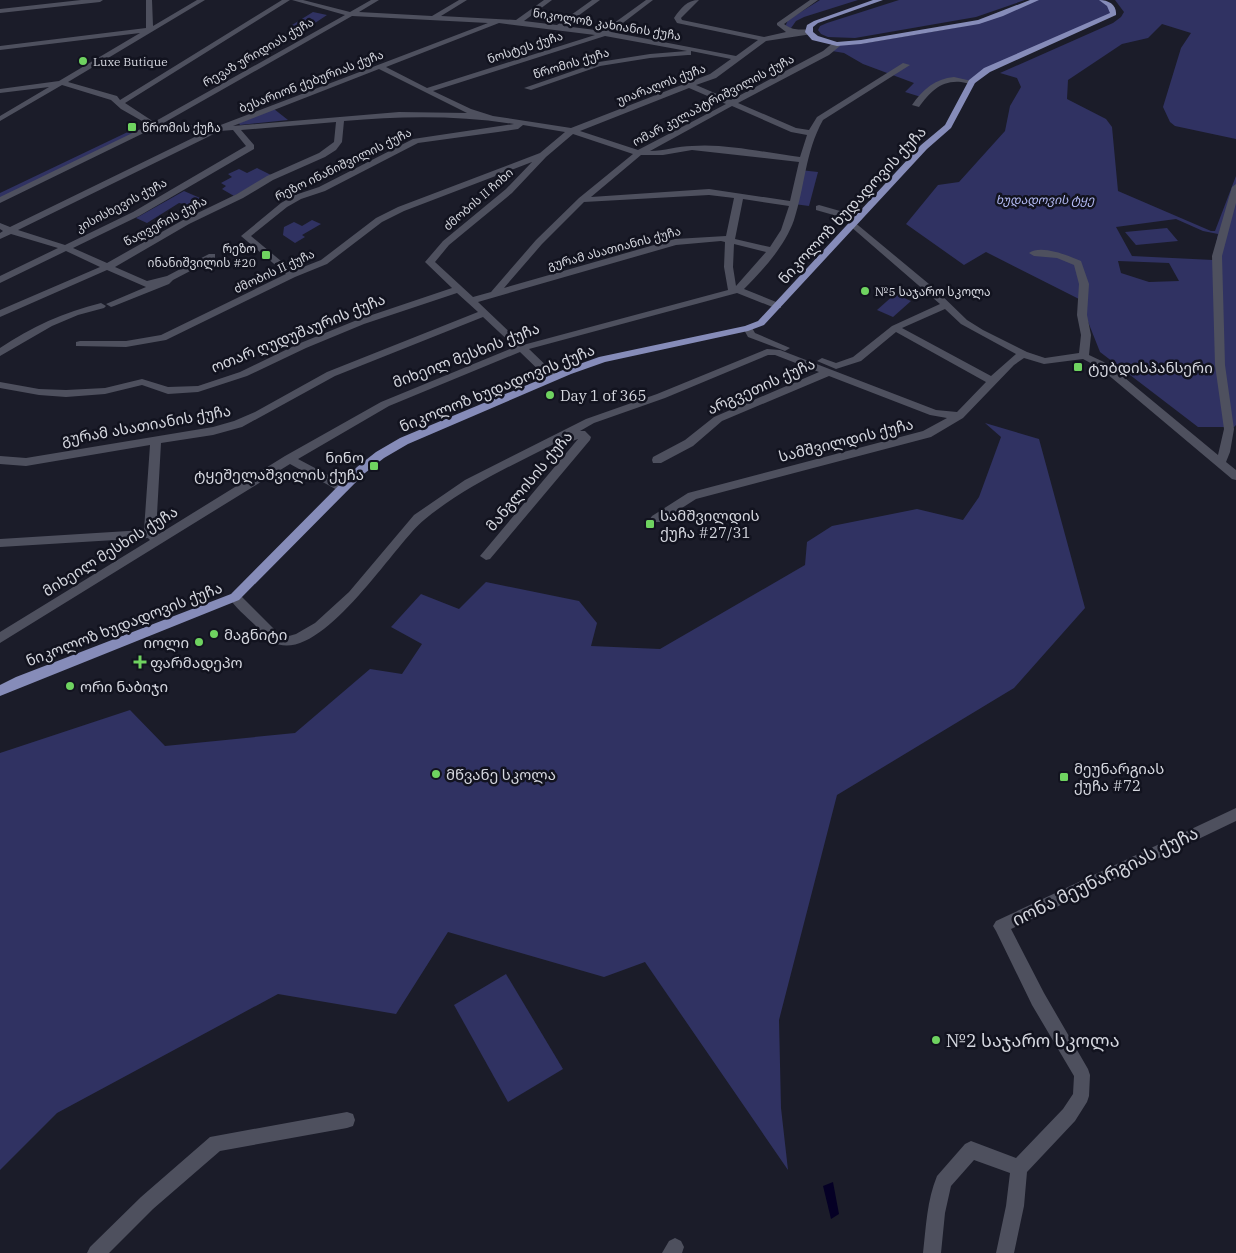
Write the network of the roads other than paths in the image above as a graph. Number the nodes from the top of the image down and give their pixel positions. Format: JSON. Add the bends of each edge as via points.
{"nodes":[{"id":1,"x":100,"y":0,"type":"edge"},
{"id":2,"x":149,"y":0,"type":"edge"},
{"id":3,"x":202,"y":0,"type":"edge"},
{"id":4,"x":287,"y":0,"type":"edge"},
{"id":5,"x":295,"y":0,"type":"edge"},
{"id":6,"x":376,"y":0,"type":"edge"},
{"id":7,"x":464,"y":0,"type":"edge"},
{"id":8,"x":549,"y":0,"type":"edge"},
{"id":9,"x":597,"y":0,"type":"edge"},
{"id":10,"x":650,"y":0,"type":"edge"},
{"id":11,"x":696,"y":0,"type":"edge"},
{"id":12,"x":815,"y":0,"type":"edge"},
{"id":13,"x":880,"y":0,"type":"edge"},
{"id":14,"x":1036,"y":0,"type":"edge"},
{"id":15,"x":1102,"y":0,"type":"edge"},
{"id":16,"x":0,"y":11,"type":"edge"},
{"id":17,"x":350,"y":14,"type":"junction"},
{"id":18,"x":435,"y":17,"type":"junction"},
{"id":19,"x":499,"y":21,"type":"junction"},
{"id":20,"x":517,"y":22,"type":"junction"},
{"id":21,"x":558,"y":27,"type":"junction"},
{"id":22,"x":150,"y":30,"type":"junction"},
{"id":23,"x":792,"y":32,"type":"junction"},
{"id":24,"x":809,"y":32,"type":"junction"},
{"id":25,"x":604,"y":34,"type":"junction"},
{"id":26,"x":764,"y":39,"type":"junction"},
{"id":27,"x":837,"y":44,"type":"junction"},
{"id":28,"x":0,"y":48,"type":"edge"},
{"id":29,"x":710,"y":52,"type":"junction"},
{"id":30,"x":737,"y":58,"type":"junction"},
{"id":31,"x":906,"y":65,"type":"dead end"},
{"id":32,"x":378,"y":66,"type":"junction"},
{"id":33,"x":972,"y":82,"type":"junction"},
{"id":34,"x":62,"y":83,"type":"junction"},
{"id":35,"x":691,"y":86,"type":"junction"},
{"id":36,"x":528,"y":88,"type":"dead end"},
{"id":37,"x":427,"y":90,"type":"junction"},
{"id":38,"x":0,"y":91,"type":"edge"},
{"id":39,"x":120,"y":103,"type":"junction"},
{"id":40,"x":733,"y":103,"type":"junction"},
{"id":41,"x":916,"y":105,"type":"dead end"},
{"id":42,"x":492,"y":118,"type":"junction"},
{"id":43,"x":0,"y":119,"type":"edge"},
{"id":44,"x":340,"y":119,"type":"junction"},
{"id":45,"x":521,"y":122,"type":"junction"},
{"id":46,"x":152,"y":125,"type":"junction"},
{"id":47,"x":235,"y":128,"type":"junction"},
{"id":48,"x":217,"y":129,"type":"junction"},
{"id":49,"x":572,"y":130,"type":"junction"},
{"id":50,"x":810,"y":133,"type":"junction"},
{"id":51,"x":639,"y":153,"type":"junction"},
{"id":52,"x":543,"y":155,"type":"junction"},
{"id":53,"x":803,"y":160,"type":"junction"},
{"id":54,"x":1236,"y":187,"type":"edge"},
{"id":55,"x":0,"y":192,"type":"edge"},
{"id":56,"x":739,"y":196,"type":"junction"},
{"id":57,"x":0,"y":200,"type":"edge"},
{"id":58,"x":582,"y":200,"type":"junction"},
{"id":59,"x":794,"y":204,"type":"junction"},
{"id":60,"x":819,"y":208,"type":"dead end"},
{"id":61,"x":856,"y":222,"type":"junction"},
{"id":62,"x":0,"y":226,"type":"edge"},
{"id":63,"x":12,"y":231,"type":"junction"},
{"id":64,"x":0,"y":236,"type":"edge"},
{"id":65,"x":730,"y":240,"type":"junction"},
{"id":66,"x":66,"y":248,"type":"junction"},
{"id":67,"x":771,"y":250,"type":"junction"},
{"id":68,"x":1034,"y":253,"type":"dead end"},
{"id":69,"x":212,"y":256,"type":"dead end"},
{"id":70,"x":109,"y":266,"type":"junction"},
{"id":71,"x":292,"y":275,"type":"junction"},
{"id":72,"x":170,"y":278,"type":"junction"},
{"id":73,"x":0,"y":280,"type":"edge"},
{"id":74,"x":459,"y":289,"type":"junction"},
{"id":75,"x":736,"y":290,"type":"junction"},
{"id":76,"x":494,"y":294,"type":"junction"},
{"id":77,"x":472,"y":301,"type":"junction"},
{"id":78,"x":944,"y":305,"type":"junction"},
{"id":79,"x":778,"y":306,"type":"junction"},
{"id":80,"x":484,"y":313,"type":"junction"},
{"id":81,"x":0,"y":314,"type":"edge"},
{"id":82,"x":748,"y":328,"type":"junction"},
{"id":83,"x":895,"y":328,"type":"junction"},
{"id":84,"x":80,"y":344,"type":"dead end"},
{"id":85,"x":522,"y":348,"type":"junction"},
{"id":86,"x":0,"y":353,"type":"edge"},
{"id":87,"x":1023,"y":354,"type":"junction"},
{"id":88,"x":1084,"y":356,"type":"junction"},
{"id":89,"x":829,"y":372,"type":"junction"},
{"id":90,"x":553,"y":378,"type":"junction"},
{"id":91,"x":992,"y":381,"type":"junction"},
{"id":92,"x":0,"y":385,"type":"edge"},
{"id":93,"x":959,"y":416,"type":"junction"},
{"id":94,"x":156,"y":439,"type":"junction"},
{"id":95,"x":543,"y":445,"type":"junction"},
{"id":96,"x":289,"y":459,"type":"junction"},
{"id":97,"x":0,"y":460,"type":"edge"},
{"id":98,"x":657,"y":460,"type":"dead end"},
{"id":99,"x":1220,"y":462,"type":"junction"},
{"id":100,"x":1236,"y":476,"type":"edge"},
{"id":101,"x":343,"y":488,"type":"junction"},
{"id":102,"x":656,"y":520,"type":"dead end"},
{"id":103,"x":154,"y":537,"type":"junction"},
{"id":104,"x":0,"y":543,"type":"edge"},
{"id":105,"x":486,"y":556,"type":"dead end"},
{"id":106,"x":235,"y":597,"type":"junction"},
{"id":107,"x":0,"y":638,"type":"edge"},
{"id":108,"x":0,"y":691,"type":"edge"},
{"id":109,"x":1236,"y":814,"type":"edge"},
{"id":110,"x":347,"y":1120,"type":"dead end"},
{"id":111,"x":1018,"y":1168,"type":"junction"},
{"id":112,"x":96,"y":1253,"type":"edge"},
{"id":113,"x":932,"y":1253,"type":"edge"},
{"id":114,"x":1005,"y":1253,"type":"edge"}],
"edges":[{"from":1,"to":16,"type":"street"},
{"from":2,"to":22,"type":"street"},
{"from":3,"to":22,"type":"street"},
{"from":4,"to":39,"type":"street"},
{"from":5,"to":17,"type":"street","name":"ნიკოლოზ კახიანის ქუჩა"},
{"from":6,"to":17,"type":"street","name":"რევაზ ურიდიას ქუჩა"},
{"from":7,"to":18,"type":"street"},
{"from":8,"to":20,"type":"street"},
{"from":9,"to":21,"type":"street"},
{"from":10,"to":25,"type":"street","name":"ნოსტეს ქუჩა"},
{"from":11,"to":26,"type":"street","via":[[677,18],[679,22]]},
{"from":12,"to":23,"type":"street","via":[[779,24]]},
{"from":13,"to":24,"type":"main road","via":[[816,22],[809,26]]},
{"from":14,"to":27,"type":"main road","via":[[979,22]]},
{"from":15,"to":33,"type":"main road","name":"ნიკოლოზ ხუდადოვის ქუჩა","via":[[1110,5],[1114,14],[987,70]]},
{"from":17,"to":18,"type":"street","name":"ნიკოლოზ კახიანის ქუჩა"},
{"from":17,"to":46,"type":"street","name":"რევაზ ურიდიას ქუჩა"},
{"from":18,"to":19,"type":"street","name":"ნიკოლოზ კახიანის ქუჩა"},
{"from":19,"to":20,"type":"street","name":"ნიკოლოზ კახიანის ქუჩა"},
{"from":19,"to":32,"type":"street","name":"ბესარიონ ქებურიას ქუჩა"},
{"from":20,"to":21,"type":"street","name":"ნიკოლოზ კახიანის ქუჩა"},
{"from":21,"to":25,"type":"street","name":"ნიკოლოზ კახიანის ქუჩა"},
{"from":22,"to":28,"type":"street"},
{"from":22,"to":34,"type":"street"},
{"from":23,"to":24,"type":"street","name":"უიარაღოს ქუჩა"},
{"from":23,"to":26,"type":"street","name":"უიარაღოს ქუჩა"},
{"from":24,"to":27,"type":"main road","via":[[815,38]]},
{"from":25,"to":29,"type":"street","name":"ნიკოლოზ კახიანის ქუჩა"},
{"from":25,"to":37,"type":"street","name":"ნოსტეს ქუჩა"},
{"from":26,"to":30,"type":"street","name":"უიარაღოს ქუჩა"},
{"from":27,"to":40,"type":"street","name":"ომარ კელაპტრიშვილის ქუჩა"},
{"from":29,"to":30,"type":"street","name":"ნიკოლოზ კახიანის ქუჩა"},
{"from":29,"to":36,"type":"street","name":"წრომის ქუჩა","via":[[599,64]]},
{"from":30,"to":35,"type":"street","name":"უიარაღოს ქუჩა","via":[[713,76]]},
{"from":31,"to":50,"type":"street","via":[[820,119]]},
{"from":32,"to":37,"type":"street"},
{"from":32,"to":48,"type":"street","name":"ბესარიონ ქებურიას ქუჩა"},
{"from":33,"to":41,"type":"street","via":[[954,78],[940,82]]},
{"from":33,"to":61,"type":"main road","name":"ნიკოლოზ ხუდადოვის ქუჩა","via":[[948,126],[924,147]]},
{"from":34,"to":38,"type":"street"},
{"from":34,"to":39,"type":"street","via":[[114,98]]},
{"from":34,"to":43,"type":"street"},
{"from":35,"to":40,"type":"street"},
{"from":35,"to":49,"type":"street","name":"უიარაღოს ქუჩა"},
{"from":37,"to":42,"type":"street","via":[[468,111]]},
{"from":39,"to":46,"type":"street"},
{"from":40,"to":50,"type":"street","via":[[794,130]]},
{"from":40,"to":51,"type":"street","name":"ომარ კელაპტრიშვილის ქუჩა"},
{"from":42,"to":44,"type":"street","via":[[423,114]]},
{"from":42,"to":45,"type":"street"},
{"from":44,"to":47,"type":"street"},
{"from":44,"to":70,"type":"street","name":"წაღვერის ქუჩა","via":[[338,142],[333,148],[186,222]]},
{"from":45,"to":49,"type":"street"},
{"from":45,"to":71,"type":"street","name":"რეზო ინანიშვილის ქუჩა","via":[[515,127],[416,141],[284,205],[245,236]]},
{"from":46,"to":48,"type":"street","via":[[161,129]]},
{"from":46,"to":55,"type":"street","name":"რევაზ ურიდიას ქუჩა","via":[[135,128]]},
{"from":46,"to":57,"type":"street","name":"რევაზ ურიდიას ქუჩა"},
{"from":47,"to":48,"type":"street"},
{"from":47,"to":66,"type":"street","name":"კისისხევის ქუჩა","via":[[251,147],[136,214]]},
{"from":48,"to":63,"type":"street","name":"ბესარიონ ქებურიას ქუჩა"},
{"from":49,"to":51,"type":"street"},
{"from":49,"to":52,"type":"street","name":"ძმობის II ქუჩა"},
{"from":50,"to":53,"type":"street"},
{"from":51,"to":53,"type":"street","via":[[716,149]]},
{"from":51,"to":58,"type":"street","name":"ომარ კელაპტრიშვილის ქუჩა"},
{"from":52,"to":71,"type":"street","name":"ძმობის II ქუჩა","via":[[401,209],[379,220],[324,262]]},
{"from":52,"to":74,"type":"street","name":"ძმობის II ჩიხი","via":[[509,191],[446,243],[430,262]]},
{"from":53,"to":59,"type":"street"},
{"from":54,"to":99,"type":"street","via":[[1217,256],[1220,366],[1229,429]]},
{"from":56,"to":58,"type":"street","via":[[691,192]]},
{"from":56,"to":59,"type":"street"},
{"from":56,"to":65,"type":"street"},
{"from":58,"to":76,"type":"street","name":"ომარ კელაპტრიშვილის ქუჩა","via":[[539,242]]},
{"from":59,"to":67,"type":"street","via":[[788,225]]},
{"from":60,"to":61,"type":"street"},
{"from":61,"to":78,"type":"street"},
{"from":61,"to":79,"type":"main road","name":"ნიკოლოზ ხუდადოვის ქუჩა"},
{"from":62,"to":63,"type":"street"},
{"from":63,"to":64,"type":"street","name":"ბესარიონ ქებურიას ქუჩა"},
{"from":63,"to":66,"type":"street"},
{"from":65,"to":67,"type":"street","name":"გურამ ასათიანის ქუჩა"},
{"from":65,"to":75,"type":"street","via":[[729,268]]},
{"from":65,"to":76,"type":"street","name":"გურამ ასათიანის ქუჩა","via":[[713,237],[676,242]]},
{"from":66,"to":70,"type":"street"},
{"from":66,"to":73,"type":"street","name":"კისისხევის ქუჩა"},
{"from":67,"to":75,"type":"street","via":[[751,278]]},
{"from":68,"to":88,"type":"street","via":[[1059,255],[1078,263],[1084,284]]},
{"from":69,"to":72,"type":"street"},
{"from":70,"to":72,"type":"street","via":[[146,284]]},
{"from":70,"to":81,"type":"street","name":"წაღვერის ქუჩა"},
{"from":71,"to":84,"type":"street","name":"ძმობის II ქუჩა","via":[[163,338],[126,344]]},
{"from":72,"to":86,"type":"street","via":[[28,334]]},
{"from":74,"to":77,"type":"street"},
{"from":74,"to":92,"type":"street","name":"ოთარ ღუდუშაურის ქუჩა","via":[[367,319],[241,375],[206,386],[182,391],[164,390],[142,382],[104,391],[65,394]]},
{"from":75,"to":79,"type":"street"},
{"from":75,"to":85,"type":"street","name":"მიხეილ მესხის ქუჩა"},
{"from":76,"to":77,"type":"street"},
{"from":77,"to":80,"type":"street"},
{"from":78,"to":83,"type":"street"},
{"from":78,"to":87,"type":"street","via":[[964,322]]},
{"from":79,"to":82,"type":"main road","name":"ნიკოლოზ ხუდადოვის ქუჩა","via":[[761,323]]},
{"from":80,"to":85,"type":"street"},
{"from":80,"to":94,"type":"street","name":"გურამ ასათიანის ქუჩა","via":[[331,374],[238,424]]},
{"from":82,"to":83,"type":"street","via":[[751,335],[766,342],[836,366],[857,359]]},
{"from":82,"to":90,"type":"main road","name":"ნიკოლოზ ხუდადოვის ქუჩა","via":[[602,360]]},
{"from":83,"to":91,"type":"street"},
{"from":85,"to":90,"type":"street"},
{"from":85,"to":96,"type":"street","name":"მიხეილ მესხის ქუჩა","via":[[386,404]]},
{"from":87,"to":88,"type":"street","via":[[1044,361]]},
{"from":87,"to":91,"type":"street","name":"სამშვილდის ქუჩა"},
{"from":88,"to":99,"type":"street","via":[[1104,366]]},
{"from":89,"to":93,"type":"street","via":[[934,413]]},
{"from":89,"to":95,"type":"street","via":[[776,352],[767,352],[590,422]]},
{"from":89,"to":98,"type":"street","name":"არგვეთის ქუჩა","via":[[718,419],[689,443]]},
{"from":90,"to":101,"type":"main road","name":"ნიკოლოზ ხუდადოვის ქუჩა","via":[[396,446],[371,461]]},
{"from":91,"to":93,"type":"street","name":"სამშვილდის ქუჩა"},
{"from":93,"to":102,"type":"street","name":"სამშვილდის ქუჩა","via":[[927,434],[692,496]]},
{"from":94,"to":97,"type":"street","name":"გურამ ასათიანის ქუჩა","via":[[26,462]]},
{"from":94,"to":103,"type":"street"},
{"from":95,"to":105,"type":"street","name":"მანგლისის ქუჩა","via":[[581,434],[586,438]]},
{"from":95,"to":106,"type":"street","via":[[469,483],[418,518],[354,595],[300,638],[289,641],[275,638]]},
{"from":96,"to":101,"type":"street"},
{"from":96,"to":103,"type":"street","name":"მიხეილ მესხის ქუჩა"},
{"from":99,"to":100,"type":"street"},
{"from":101,"to":106,"type":"main road","name":"ნიკოლოზ ხუდადოვის ქუჩა"},
{"from":103,"to":104,"type":"street"},
{"from":103,"to":107,"type":"street","name":"მიხეილ მესხის ქუჩა"},
{"from":106,"to":108,"type":"main road","name":"ნიკოლოზ ხუდადოვის ქუჩა"},
{"from":109,"to":111,"type":"street","name":"იონა მეუნარგიას ქუჩა","via":[[1001,926],[1082,1075],[1081,1096],[1069,1115]]},
{"from":110,"to":112,"type":"street","via":[[216,1143]]},
{"from":111,"to":113,"type":"street","via":[[972,1150],[943,1182]]},
{"from":111,"to":114,"type":"street","via":[[1015,1206]]}]}
